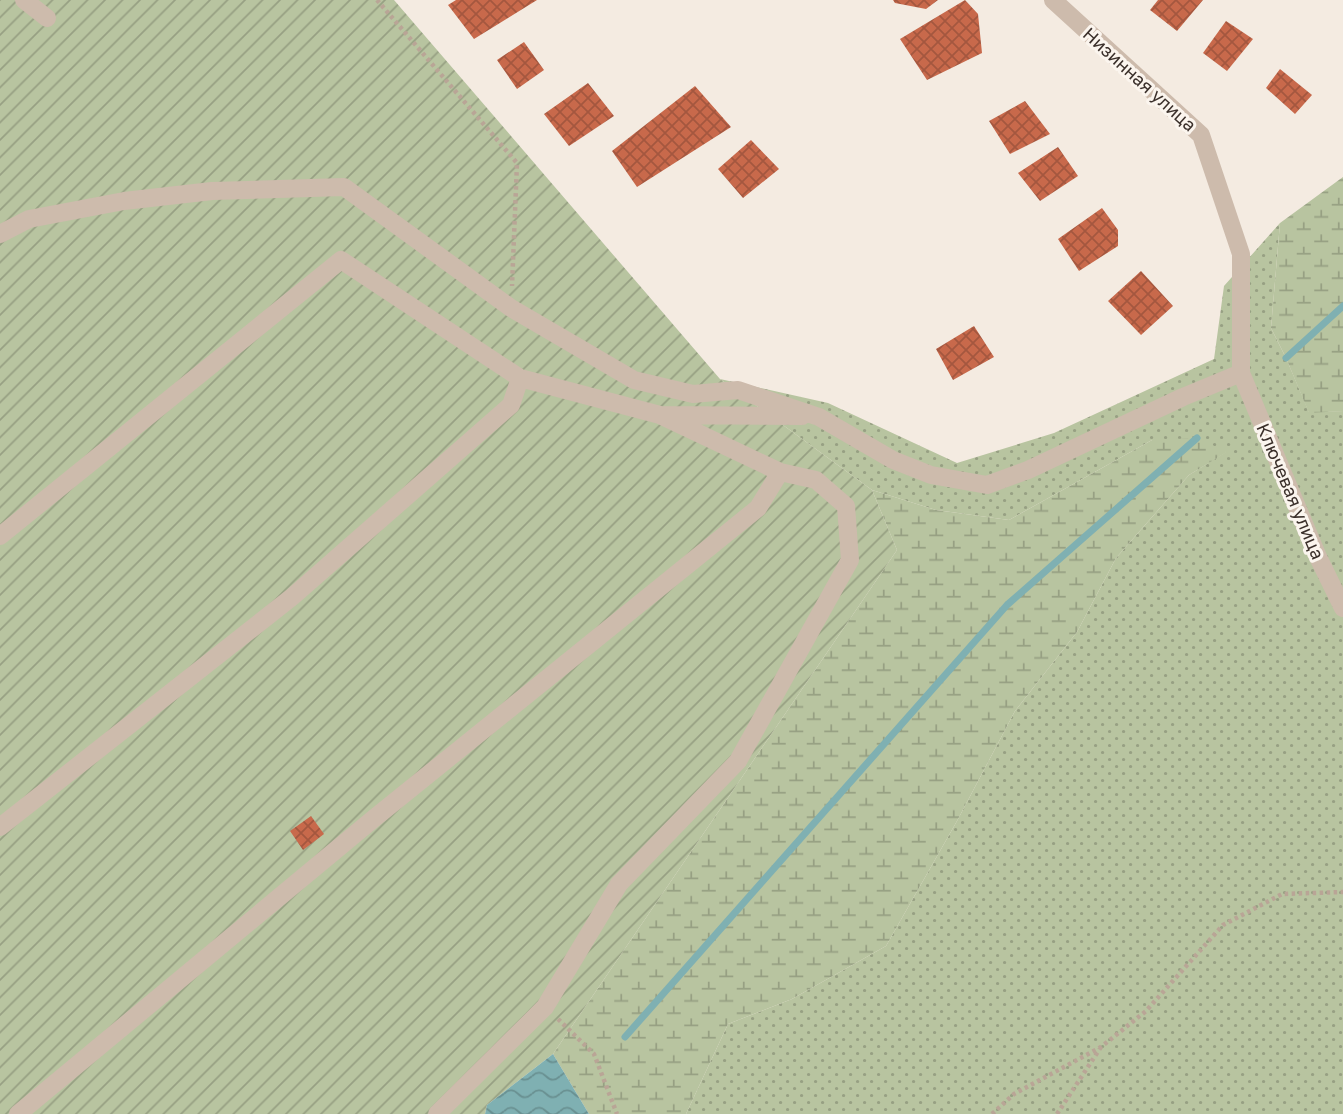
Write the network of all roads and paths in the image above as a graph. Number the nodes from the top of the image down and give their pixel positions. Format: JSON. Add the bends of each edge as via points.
{"nodes":[{"id":1,"x":24,"y":0,"type":"edge"},
{"id":2,"x":377,"y":0,"type":"edge"},
{"id":3,"x":1053,"y":0,"type":"edge"},
{"id":4,"x":47,"y":18,"type":"dead end"},
{"id":5,"x":0,"y":234,"type":"edge"},
{"id":6,"x":511,"y":308,"type":"junction"},
{"id":7,"x":1241,"y":373,"type":"junction"},
{"id":8,"x":520,"y":378,"type":"junction"},
{"id":9,"x":660,"y":415,"type":"junction"},
{"id":10,"x":820,"y":416,"type":"junction"},
{"id":11,"x":780,"y":472,"type":"junction"},
{"id":12,"x":0,"y":536,"type":"edge"},
{"id":13,"x":1343,"y":608,"type":"edge"},
{"id":14,"x":0,"y":827,"type":"edge"},
{"id":15,"x":1343,"y":892,"type":"edge"},
{"id":16,"x":545,"y":1007,"type":"junction"},
{"id":17,"x":1101,"y":1046,"type":"junction"},
{"id":18,"x":18,"y":1114,"type":"edge"},
{"id":19,"x":437,"y":1114,"type":"edge"},
{"id":20,"x":617,"y":1114,"type":"edge"},
{"id":21,"x":992,"y":1114,"type":"edge"},
{"id":22,"x":1057,"y":1114,"type":"edge"}],
"edges":[{"from":1,"to":4,"type":"street"},
{"from":2,"to":6,"type":"path","via":[[517,163]]},
{"from":3,"to":7,"type":"street","name":"Низинная улица","via":[[1200,135],[1241,254]]},
{"from":5,"to":6,"type":"street","via":[[29,219],[124,201],[212,191],[344,187]]},
{"from":6,"to":10,"type":"street","via":[[634,380],[694,394],[738,390]]},
{"from":7,"to":10,"type":"street","via":[[987,485],[931,475],[893,460]]},
{"from":7,"to":13,"type":"street","name":"Ключевая улица"},
{"from":8,"to":9,"type":"street"},
{"from":8,"to":12,"type":"street","via":[[341,260]]},
{"from":8,"to":14,"type":"street","via":[[511,405],[292,597]]},
{"from":9,"to":10,"type":"street"},
{"from":9,"to":11,"type":"street"},
{"from":11,"to":16,"type":"street","via":[[816,480],[846,506],[850,561],[737,761],[619,884]]},
{"from":11,"to":18,"type":"street","via":[[758,508]]},
{"from":15,"to":17,"type":"path","via":[[1282,894],[1223,925],[1146,1011]]},
{"from":16,"to":19,"type":"street"},
{"from":16,"to":20,"type":"path","via":[[594,1054]]},
{"from":17,"to":21,"type":"path","via":[[1014,1094]]},
{"from":17,"to":22,"type":"path"}]}
